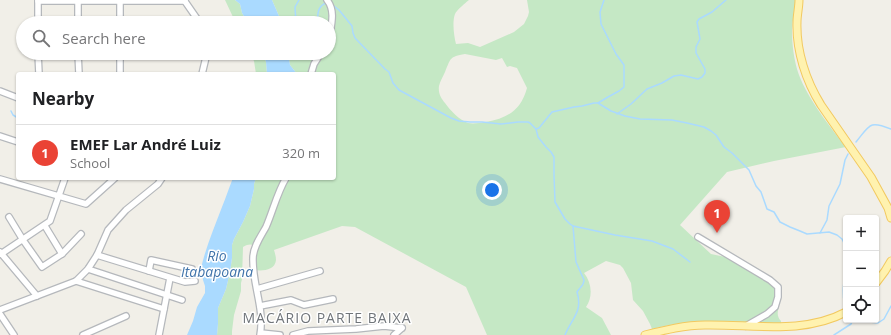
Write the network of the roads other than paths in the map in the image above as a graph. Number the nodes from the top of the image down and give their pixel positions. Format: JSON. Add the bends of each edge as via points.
{"nodes":[{"id":1,"x":38,"y":0,"type":"edge"},
{"id":2,"x":78,"y":0,"type":"edge"},
{"id":3,"x":120,"y":0,"type":"edge"},
{"id":4,"x":185,"y":0,"type":"edge"},
{"id":5,"x":327,"y":0,"type":"edge"},
{"id":6,"x":799,"y":0,"type":"edge"},
{"id":7,"x":38,"y":16,"type":"edge"},
{"id":8,"x":78,"y":16,"type":"edge"},
{"id":9,"x":120,"y":16,"type":"edge"},
{"id":10,"x":195,"y":16,"type":"edge"},
{"id":11,"x":333,"y":16,"type":"edge"},
{"id":12,"x":38,"y":60,"type":"edge"},
{"id":13,"x":78,"y":60,"type":"edge"},
{"id":14,"x":120,"y":60,"type":"edge"},
{"id":15,"x":205,"y":60,"type":"edge"},
{"id":16,"x":317,"y":60,"type":"edge"},
{"id":17,"x":39,"y":72,"type":"edge"},
{"id":18,"x":79,"y":72,"type":"edge"},
{"id":19,"x":120,"y":72,"type":"edge"},
{"id":20,"x":202,"y":72,"type":"edge"},
{"id":21,"x":312,"y":72,"type":"edge"},
{"id":22,"x":0,"y":91,"type":"edge"},
{"id":23,"x":16,"y":97,"type":"edge"},
{"id":24,"x":0,"y":136,"type":"edge"},
{"id":25,"x":16,"y":141,"type":"edge"},
{"id":26,"x":0,"y":179,"type":"edge"},
{"id":27,"x":64,"y":180,"type":"edge"},
{"id":28,"x":113,"y":180,"type":"edge"},
{"id":29,"x":161,"y":180,"type":"edge"},
{"id":30,"x":285,"y":180,"type":"edge"},
{"id":31,"x":59,"y":197,"type":"junction"},
{"id":32,"x":9,"y":217,"type":"dead end"},
{"id":33,"x":891,"y":218,"type":"edge"},
{"id":34,"x":44,"y":226,"type":"junction"},
{"id":35,"x":81,"y":234,"type":"dead end"},
{"id":36,"x":698,"y":237,"type":"dead end"},
{"id":37,"x":23,"y":240,"type":"junction"},
{"id":38,"x":1,"y":253,"type":"edge"},
{"id":39,"x":62,"y":254,"type":"junction"},
{"id":40,"x":97,"y":255,"type":"junction"},
{"id":41,"x":891,"y":261,"type":"edge"},
{"id":42,"x":88,"y":269,"type":"junction"},
{"id":43,"x":192,"y":269,"type":"dead end"},
{"id":44,"x":149,"y":271,"type":"junction"},
{"id":45,"x":320,"y":271,"type":"dead end"},
{"id":46,"x":170,"y":278,"type":"junction"},
{"id":47,"x":879,"y":279,"type":"edge"},
{"id":48,"x":76,"y":281,"type":"junction"},
{"id":49,"x":195,"y":281,"type":"dead end"},
{"id":50,"x":257,"y":289,"type":"junction"},
{"id":51,"x":167,"y":295,"type":"junction"},
{"id":52,"x":37,"y":296,"type":"junction"},
{"id":53,"x":333,"y":299,"type":"dead end"},
{"id":54,"x":182,"y":300,"type":"dead end"},
{"id":55,"x":260,"y":306,"type":"junction"},
{"id":56,"x":164,"y":309,"type":"junction"},
{"id":57,"x":0,"y":310,"type":"edge"},
{"id":58,"x":0,"y":314,"type":"edge"},
{"id":59,"x":843,"y":314,"type":"edge"},
{"id":60,"x":126,"y":316,"type":"dead end"},
{"id":61,"x":746,"y":326,"type":"junction"},
{"id":62,"x":261,"y":334,"type":"edge"},
{"id":63,"x":14,"y":335,"type":"edge"},
{"id":64,"x":83,"y":335,"type":"edge"},
{"id":65,"x":159,"y":335,"type":"edge"},
{"id":66,"x":280,"y":335,"type":"edge"},
{"id":67,"x":293,"y":335,"type":"edge"},
{"id":68,"x":394,"y":335,"type":"edge"},
{"id":69,"x":645,"y":335,"type":"edge"}],
"edges":[{"from":1,"to":2,"type":"street"},
{"from":1,"to":7,"type":"street"},
{"from":2,"to":3,"type":"street"},
{"from":2,"to":8,"type":"street"},
{"from":3,"to":4,"type":"street"},
{"from":3,"to":9,"type":"street"},
{"from":4,"to":10,"type":"street"},
{"from":5,"to":11,"type":"street","via":[[331,4]]},
{"from":6,"to":33,"type":"main road","via":[[798,39],[804,72],[821,105],[871,177]]},
{"from":12,"to":17,"type":"street"},
{"from":13,"to":18,"type":"street"},
{"from":14,"to":19,"type":"street"},
{"from":15,"to":20,"type":"street"},
{"from":16,"to":21,"type":"street"},
{"from":22,"to":23,"type":"street"},
{"from":24,"to":25,"type":"street"},
{"from":26,"to":31,"type":"street"},
{"from":27,"to":31,"type":"street"},
{"from":28,"to":31,"type":"street","via":[[86,204]]},
{"from":29,"to":40,"type":"street","via":[[126,210],[108,230]]},
{"from":30,"to":50,"type":"street","via":[[253,257]]},
{"from":31,"to":34,"type":"street","via":[[50,221]]},
{"from":32,"to":37,"type":"street"},
{"from":34,"to":37,"type":"street"},
{"from":34,"to":39,"type":"street"},
{"from":35,"to":39,"type":"street"},
{"from":36,"to":61,"type":"street","via":[[778,287],[775,307]]},
{"from":37,"to":38,"type":"street"},
{"from":37,"to":39,"type":"street","via":[[42,267]]},
{"from":38,"to":52,"type":"street"},
{"from":40,"to":42,"type":"street"},
{"from":40,"to":44,"type":"street"},
{"from":41,"to":47,"type":"main road"},
{"from":42,"to":48,"type":"street"},
{"from":42,"to":51,"type":"street"},
{"from":43,"to":44,"type":"street","via":[[151,260]]},
{"from":44,"to":46,"type":"street"},
{"from":45,"to":50,"type":"street"},
{"from":46,"to":49,"type":"street","via":[[185,282]]},
{"from":46,"to":51,"type":"street"},
{"from":48,"to":52,"type":"street"},
{"from":48,"to":56,"type":"street"},
{"from":50,"to":55,"type":"street"},
{"from":51,"to":54,"type":"street"},
{"from":51,"to":56,"type":"street"},
{"from":52,"to":57,"type":"street"},
{"from":53,"to":55,"type":"street","via":[[304,305],[291,300]]},
{"from":55,"to":62,"type":"street"},
{"from":56,"to":65,"type":"street"},
{"from":58,"to":63,"type":"street"},
{"from":59,"to":61,"type":"main road","via":[[829,321],[799,327]]},
{"from":60,"to":64,"type":"street"},
{"from":61,"to":69,"type":"main road","via":[[692,325]]},
{"from":62,"to":66,"type":"street"},
{"from":67,"to":68,"type":"street","via":[[308,331],[384,326],[402,328]]}]}
